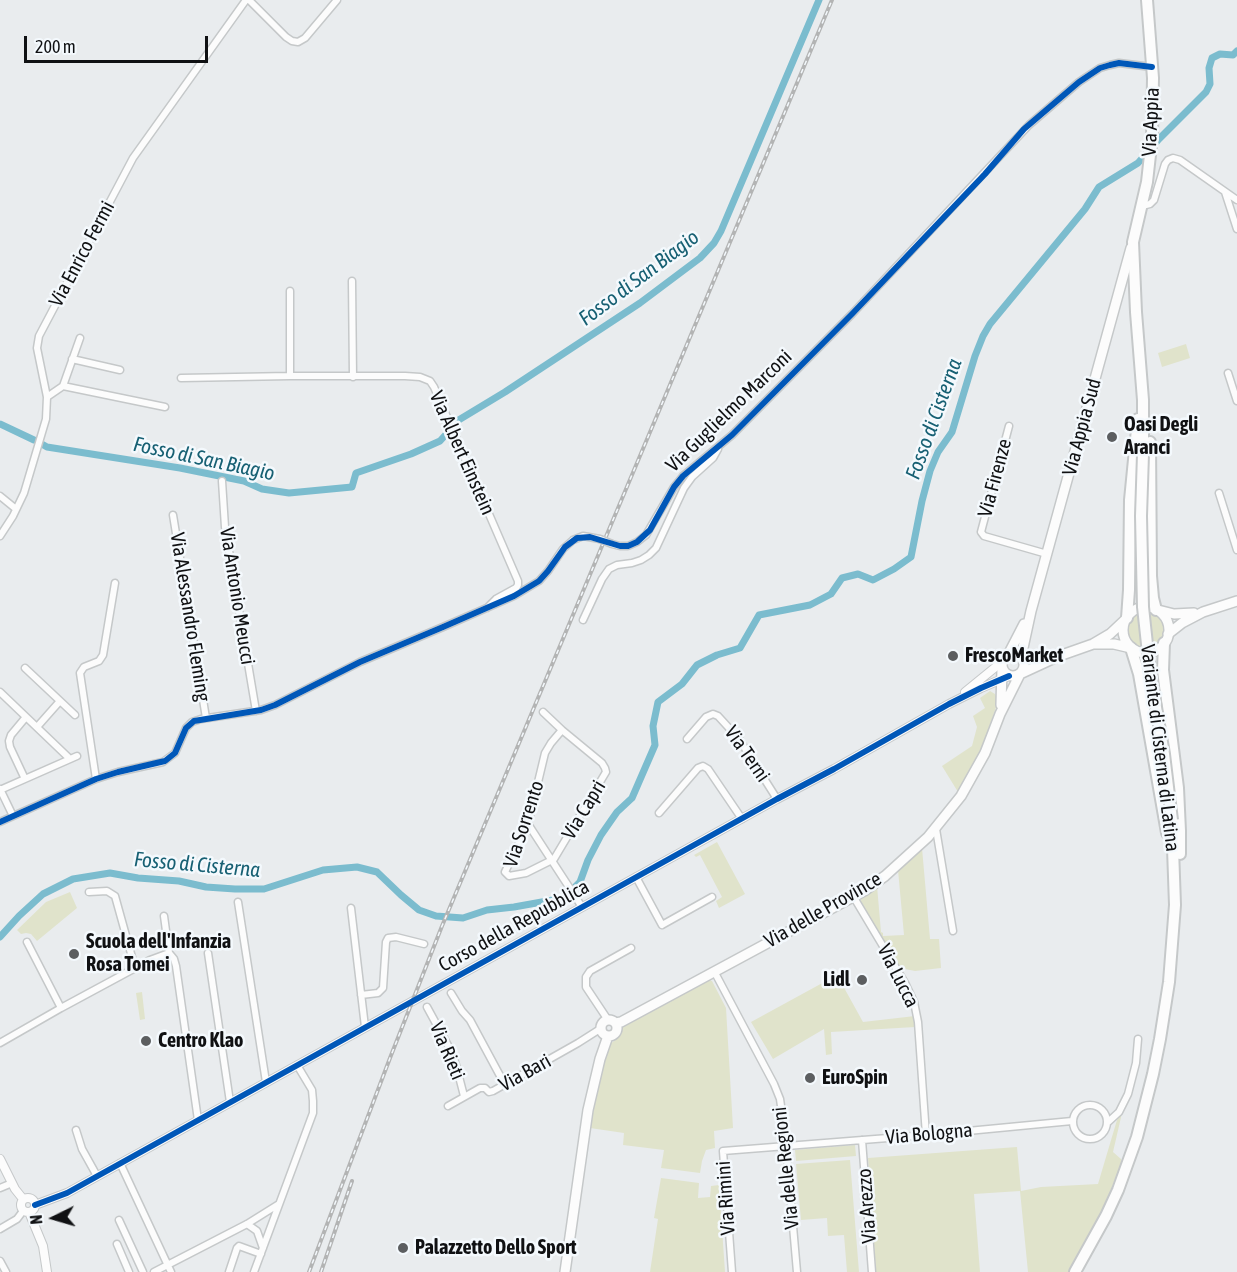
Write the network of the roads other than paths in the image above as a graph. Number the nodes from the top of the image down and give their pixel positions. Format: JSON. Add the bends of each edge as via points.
{"nodes":[{"id":1,"x":247,"y":0,"type":"edge"},
{"id":2,"x":337,"y":0,"type":"edge"},
{"id":3,"x":1148,"y":0,"type":"edge"},
{"id":4,"x":1152,"y":67,"type":"junction"},
{"id":5,"x":1225,"y":192,"type":"junction"},
{"id":6,"x":1237,"y":200,"type":"edge"},
{"id":7,"x":1142,"y":206,"type":"junction"},
{"id":8,"x":1237,"y":229,"type":"edge"},
{"id":9,"x":1133,"y":242,"type":"junction"},
{"id":10,"x":352,"y":281,"type":"dead end"},
{"id":11,"x":290,"y":291,"type":"dead end"},
{"id":12,"x":80,"y":338,"type":"dead end"},
{"id":13,"x":72,"y":359,"type":"junction"},
{"id":14,"x":1141,"y":362,"type":"junction"},
{"id":15,"x":120,"y":370,"type":"dead end"},
{"id":16,"x":1228,"y":373,"type":"dead end"},
{"id":17,"x":290,"y":376,"type":"junction"},
{"id":18,"x":352,"y":376,"type":"junction"},
{"id":19,"x":181,"y":378,"type":"dead end"},
{"id":20,"x":63,"y":386,"type":"junction"},
{"id":21,"x":47,"y":397,"type":"junction"},
{"id":22,"x":1237,"y":400,"type":"edge"},
{"id":23,"x":165,"y":407,"type":"dead end"},
{"id":24,"x":1009,"y":426,"type":"dead end"},
{"id":25,"x":719,"y":446,"type":"junction"},
{"id":26,"x":222,"y":481,"type":"dead end"},
{"id":27,"x":1219,"y":493,"type":"dead end"},
{"id":28,"x":0,"y":496,"type":"edge"},
{"id":29,"x":16,"y":509,"type":"junction"},
{"id":30,"x":173,"y":515,"type":"dead end"},
{"id":31,"x":0,"y":536,"type":"edge"},
{"id":32,"x":1237,"y":550,"type":"edge"},
{"id":33,"x":1047,"y":554,"type":"junction"},
{"id":34,"x":115,"y":584,"type":"dead end"},
{"id":35,"x":1237,"y":601,"type":"edge"},
{"id":36,"x":486,"y":609,"type":"junction"},
{"id":37,"x":1156,"y":610,"type":"junction"},
{"id":38,"x":1031,"y":611,"type":"junction"},
{"id":39,"x":1203,"y":612,"type":"junction"},
{"id":40,"x":1126,"y":618,"type":"junction"},
{"id":41,"x":583,"y":620,"type":"dead end"},
{"id":42,"x":1166,"y":639,"type":"junction"},
{"id":43,"x":1093,"y":644,"type":"junction"},
{"id":44,"x":1131,"y":648,"type":"junction"},
{"id":45,"x":1059,"y":656,"type":"junction"},
{"id":46,"x":1022,"y":659,"type":"junction"},
{"id":47,"x":1004,"y":661,"type":"junction"},
{"id":48,"x":25,"y":668,"type":"dead end"},
{"id":49,"x":1020,"y":674,"type":"junction"},
{"id":50,"x":1006,"y":678,"type":"junction"},
{"id":51,"x":981,"y":688,"type":"junction"},
{"id":52,"x":0,"y":693,"type":"edge"},
{"id":53,"x":1002,"y":695,"type":"junction"},
{"id":54,"x":60,"y":701,"type":"junction"},
{"id":55,"x":949,"y":704,"type":"junction"},
{"id":56,"x":256,"y":711,"type":"junction"},
{"id":57,"x":543,"y":712,"type":"dead end"},
{"id":58,"x":1000,"y":714,"type":"junction"},
{"id":59,"x":75,"y":715,"type":"dead end"},
{"id":60,"x":26,"y":717,"type":"junction"},
{"id":61,"x":207,"y":718,"type":"junction"},
{"id":62,"x":37,"y":727,"type":"junction"},
{"id":63,"x":562,"y":730,"type":"junction"},
{"id":64,"x":687,"y":739,"type":"dead end"},
{"id":65,"x":25,"y":779,"type":"junction"},
{"id":66,"x":96,"y":779,"type":"junction"},
{"id":67,"x":0,"y":789,"type":"edge"},
{"id":68,"x":777,"y":799,"type":"junction"},
{"id":69,"x":659,"y":813,"type":"dead end"},
{"id":70,"x":13,"y":816,"type":"junction"},
{"id":71,"x":742,"y":819,"type":"junction"},
{"id":72,"x":0,"y":822,"type":"edge"},
{"id":73,"x":528,"y":824,"type":"junction"},
{"id":74,"x":936,"y":829,"type":"junction"},
{"id":75,"x":552,"y":861,"type":"junction"},
{"id":76,"x":636,"y":877,"type":"junction"},
{"id":77,"x":89,"y":892,"type":"dead end"},
{"id":78,"x":853,"y":896,"type":"junction"},
{"id":79,"x":712,"y":897,"type":"dead end"},
{"id":80,"x":238,"y":902,"type":"dead end"},
{"id":81,"x":1175,"y":906,"type":"junction"},
{"id":82,"x":582,"y":907,"type":"junction"},
{"id":83,"x":351,"y":908,"type":"dead end"},
{"id":84,"x":164,"y":916,"type":"dead end"},
{"id":85,"x":952,"y":932,"type":"dead end"},
{"id":86,"x":27,"y":942,"type":"dead end"},
{"id":87,"x":424,"y":944,"type":"dead end"},
{"id":88,"x":631,"y":948,"type":"dead end"},
{"id":89,"x":169,"y":953,"type":"junction"},
{"id":90,"x":208,"y":953,"type":"dead end"},
{"id":91,"x":135,"y":968,"type":"junction"},
{"id":92,"x":714,"y":971,"type":"junction"},
{"id":93,"x":451,"y":993,"type":"dead end"},
{"id":94,"x":361,"y":995,"type":"junction"},
{"id":95,"x":427,"y":1007,"type":"dead end"},
{"id":96,"x":61,"y":1008,"type":"junction"},
{"id":97,"x":612,"y":1022,"type":"junction"},
{"id":98,"x":365,"y":1027,"type":"junction"},
{"id":99,"x":600,"y":1029,"type":"junction"},
{"id":100,"x":608,"y":1036,"type":"junction"},
{"id":101,"x":1138,"y":1039,"type":"dead end"},
{"id":102,"x":0,"y":1043,"type":"edge"},
{"id":103,"x":297,"y":1065,"type":"junction"},
{"id":104,"x":266,"y":1082,"type":"junction"},
{"id":105,"x":505,"y":1085,"type":"junction"},
{"id":106,"x":464,"y":1096,"type":"junction"},
{"id":107,"x":230,"y":1102,"type":"junction"},
{"id":108,"x":448,"y":1106,"type":"dead end"},
{"id":109,"x":198,"y":1120,"type":"junction"},
{"id":110,"x":1072,"y":1121,"type":"junction"},
{"id":111,"x":1107,"y":1123,"type":"junction"},
{"id":112,"x":76,"y":1130,"type":"dead end"},
{"id":113,"x":926,"y":1135,"type":"junction"},
{"id":114,"x":862,"y":1140,"type":"junction"},
{"id":115,"x":786,"y":1146,"type":"junction"},
{"id":116,"x":0,"y":1159,"type":"edge"},
{"id":117,"x":120,"y":1163,"type":"junction"},
{"id":118,"x":97,"y":1176,"type":"junction"},
{"id":119,"x":12,"y":1183,"type":"junction"},
{"id":120,"x":0,"y":1188,"type":"edge"},
{"id":121,"x":24,"y":1199,"type":"junction"},
{"id":122,"x":280,"y":1204,"type":"junction"},
{"id":123,"x":35,"y":1205,"type":"junction"},
{"id":124,"x":26,"y":1211,"type":"junction"},
{"id":125,"x":119,"y":1220,"type":"dead end"},
{"id":126,"x":247,"y":1224,"type":"junction"},
{"id":127,"x":0,"y":1229,"type":"edge"},
{"id":128,"x":117,"y":1244,"type":"dead end"},
{"id":129,"x":262,"y":1251,"type":"junction"},
{"id":130,"x":0,"y":1261,"type":"edge"},
{"id":131,"x":170,"y":1269,"type":"edge"},
{"id":132,"x":6,"y":1272,"type":"edge"},
{"id":133,"x":47,"y":1272,"type":"edge"},
{"id":134,"x":129,"y":1272,"type":"edge"},
{"id":135,"x":143,"y":1272,"type":"edge"},
{"id":136,"x":154,"y":1272,"type":"edge"},
{"id":137,"x":229,"y":1272,"type":"edge"},
{"id":138,"x":255,"y":1272,"type":"edge"},
{"id":139,"x":565,"y":1272,"type":"edge"},
{"id":140,"x":732,"y":1272,"type":"edge"},
{"id":141,"x":797,"y":1272,"type":"edge"},
{"id":142,"x":872,"y":1272,"type":"edge"},
{"id":143,"x":1075,"y":1272,"type":"edge"}],
"edges":[{"from":1,"to":2,"type":"street","name":"Via Enrico Fermi","via":[[296,42],[305,38]]},
{"from":1,"to":21,"type":"street","name":"Via Enrico Fermi","via":[[133,158],[39,336],[37,351]]},
{"from":3,"to":4,"type":"main road","name":"Via Appia"},
{"from":4,"to":7,"type":"main road","name":"Via Appia","via":[[1151,143]]},
{"from":4,"to":25,"type":"street","name":"Via Guglielmo Marconi","via":[[1119,63],[1100,68],[1029,125],[852,314]]},
{"from":5,"to":6,"type":"street"},
{"from":5,"to":7,"type":"street","via":[[1180,160],[1171,158],[1164,166],[1154,200]]},
{"from":5,"to":8,"type":"street"},
{"from":7,"to":9,"type":"main road","name":"Via Appia"},
{"from":9,"to":14,"type":"main road","name":"Variante di Cisterna di Latina"},
{"from":9,"to":33,"type":"main road","name":"Via Appia Sud"},
{"from":10,"to":18,"type":"street"},
{"from":11,"to":17,"type":"street"},
{"from":12,"to":13,"type":"street"},
{"from":13,"to":15,"type":"street"},
{"from":13,"to":20,"type":"street"},
{"from":14,"to":37,"type":"main road","via":[[1149,423],[1151,576]]},
{"from":14,"to":40,"type":"main road"},
{"from":14,"to":81,"type":"main road","name":"Variante di Cisterna di Latina","bridge":true,"via":[[1143,607],[1172,820]]},
{"from":16,"to":22,"type":"street"},
{"from":17,"to":18,"type":"street","name":"Via Albert Einstein"},
{"from":17,"to":19,"type":"street","name":"Via Albert Einstein"},
{"from":18,"to":36,"type":"street","name":"Via Albert Einstein","via":[[416,376],[433,386],[519,583]]},
{"from":20,"to":21,"type":"street"},
{"from":20,"to":23,"type":"street"},
{"from":21,"to":29,"type":"street","name":"Via Enrico Fermi","via":[[45,422]]},
{"from":24,"to":33,"type":"street","name":"Via Firenze","via":[[981,532]]},
{"from":25,"to":36,"type":"street","name":"Via Guglielmo Marconi","bridge":true,"via":[[678,481],[644,537],[628,546],[587,536],[573,540],[537,582]]},
{"from":25,"to":41,"type":"street","via":[[713,458],[684,488],[654,550],[641,560],[609,569]]},
{"from":26,"to":56,"type":"street","name":"Via Antonio Meucci","via":[[225,527]]},
{"from":27,"to":32,"type":"street"},
{"from":28,"to":29,"type":"street"},
{"from":29,"to":31,"type":"street","name":"Via Enrico Fermi"},
{"from":30,"to":61,"type":"street","name":"Via Alessandro Fleming"},
{"from":33,"to":38,"type":"main road","name":"Via Appia Sud"},
{"from":34,"to":66,"type":"street","via":[[103,655],[80,673]]},
{"from":35,"to":39,"type":"main road"},
{"from":36,"to":56,"type":"street","name":"Via Guglielmo Marconi"},
{"from":37,"to":39,"type":"main road","via":[[1178,615]]},
{"from":37,"to":40,"type":"main road","via":[[1140,608]]},
{"from":37,"to":42,"type":"main road","via":[[1167,623]]},
{"from":38,"to":46,"type":"main road","name":"Via Appia Sud"},
{"from":38,"to":47,"type":"main road","name":"Via Appia Sud"},
{"from":39,"to":42,"type":"main road","via":[[1178,625]]},
{"from":40,"to":43,"type":"main road"},
{"from":40,"to":44,"type":"main road","via":[[1123,630]]},
{"from":42,"to":44,"type":"main road","via":[[1149,653]]},
{"from":42,"to":81,"type":"main road","via":[[1162,670],[1180,825]]},
{"from":43,"to":44,"type":"main road"},
{"from":43,"to":45,"type":"main road"},
{"from":44,"to":81,"type":"main road","via":[[1162,801]]},
{"from":45,"to":46,"type":"main road"},
{"from":45,"to":49,"type":"main road"},
{"from":46,"to":47,"type":"main road","via":[[1015,654]]},
{"from":46,"to":49,"type":"main road","via":[[1024,668]]},
{"from":47,"to":50,"type":"main road"},
{"from":47,"to":55,"type":"street","name":"Corso della Repubblica"},
{"from":48,"to":54,"type":"street"},
{"from":49,"to":50,"type":"main road"},
{"from":49,"to":58,"type":"main road","name":"Via delle Province"},
{"from":50,"to":51,"type":"street","name":"Corso della Repubblica"},
{"from":50,"to":53,"type":"main road","name":"Via delle Province"},
{"from":51,"to":53,"type":"street"},
{"from":51,"to":55,"type":"street","name":"Corso della Repubblica"},
{"from":52,"to":60,"type":"street"},
{"from":53,"to":58,"type":"main road","name":"Via delle Province"},
{"from":54,"to":59,"type":"street"},
{"from":54,"to":62,"type":"street"},
{"from":55,"to":68,"type":"street","name":"Corso della Repubblica"},
{"from":56,"to":61,"type":"street","name":"Via Guglielmo Marconi"},
{"from":57,"to":63,"type":"street","name":"Via Capri"},
{"from":58,"to":74,"type":"main road","name":"Via delle Province","via":[[972,779]]},
{"from":60,"to":62,"type":"street"},
{"from":60,"to":65,"type":"street","via":[[9,741]]},
{"from":61,"to":66,"type":"street","name":"Via Guglielmo Marconi","via":[[189,724],[177,751],[165,761]]},
{"from":62,"to":65,"type":"street","via":[[73,758]]},
{"from":63,"to":73,"type":"street","name":"Via Sorrento","via":[[544,756]]},
{"from":63,"to":75,"type":"street","name":"Via Capri","via":[[602,763],[606,772]]},
{"from":64,"to":68,"type":"street","name":"Via Terni","via":[[706,717],[718,716],[741,742]]},
{"from":65,"to":67,"type":"street"},
{"from":66,"to":70,"type":"street","name":"Via Guglielmo Marconi"},
{"from":67,"to":70,"type":"street"},
{"from":68,"to":71,"type":"street","name":"Corso della Repubblica"},
{"from":69,"to":71,"type":"street","via":[[703,766]]},
{"from":70,"to":72,"type":"street","name":"Via Guglielmo Marconi"},
{"from":71,"to":76,"type":"street","name":"Corso della Repubblica"},
{"from":73,"to":75,"type":"street"},
{"from":73,"to":75,"type":"street","name":"Via Sorrento","via":[[505,873],[512,877]]},
{"from":74,"to":78,"type":"main road","name":"Via delle Province","via":[[893,870]]},
{"from":74,"to":85,"type":"street"},
{"from":75,"to":82,"type":"street"},
{"from":76,"to":79,"type":"street","via":[[662,925]]},
{"from":76,"to":82,"type":"street","name":"Corso della Repubblica"},
{"from":77,"to":91,"type":"street","via":[[107,891],[115,896]]},
{"from":78,"to":92,"type":"main road","name":"Via delle Province"},
{"from":78,"to":113,"type":"street","name":"Via Lucca","via":[[914,1002]]},
{"from":80,"to":104,"type":"street"},
{"from":81,"to":143,"type":"main road","name":"Variante di Cisterna di Latina","via":[[1164,1017],[1145,1107],[1118,1190]]},
{"from":82,"to":98,"type":"street","name":"Corso della Repubblica"},
{"from":83,"to":94,"type":"street"},
{"from":84,"to":89,"type":"street"},
{"from":86,"to":96,"type":"street"},
{"from":87,"to":94,"type":"street","via":[[388,938],[382,989]]},
{"from":88,"to":97,"type":"street","via":[[586,977],[586,987]]},
{"from":89,"to":91,"type":"street"},
{"from":89,"to":109,"type":"street","via":[[175,964]]},
{"from":90,"to":107,"type":"street"},
{"from":91,"to":96,"type":"street"},
{"from":92,"to":97,"type":"main road","name":"Via delle Province","via":[[621,1022]]},
{"from":92,"to":115,"type":"street","name":"Via delle Regioni","via":[[774,1083],[783,1114]]},
{"from":93,"to":105,"type":"street"},
{"from":94,"to":98,"type":"street"},
{"from":95,"to":106,"type":"street","name":"Via Rieti","via":[[451,1051]]},
{"from":96,"to":102,"type":"street"},
{"from":97,"to":99,"type":"main road","via":[[603,1022]]},
{"from":97,"to":100,"type":"main road","via":[[616,1031]]},
{"from":98,"to":103,"type":"street","name":"Corso della Repubblica"},
{"from":99,"to":100,"type":"main road"},
{"from":99,"to":105,"type":"street","name":"Via Bari"},
{"from":100,"to":139,"type":"main road","via":[[589,1102]]},
{"from":101,"to":111,"type":"street","via":[[1128,1094],[1119,1112]]},
{"from":103,"to":104,"type":"street","name":"Corso della Repubblica"},
{"from":103,"to":122,"type":"street","via":[[312,1090],[313,1111]]},
{"from":104,"to":107,"type":"street","name":"Corso della Repubblica"},
{"from":105,"to":106,"type":"street","name":"Via Bari","via":[[490,1092],[482,1087]]},
{"from":106,"to":108,"type":"street","name":"Via Bari"},
{"from":107,"to":109,"type":"street","name":"Corso della Repubblica"},
{"from":109,"to":117,"type":"street","name":"Corso della Repubblica"},
{"from":110,"to":111,"type":"street","via":[[1076,1132],[1086,1139],[1102,1134]]},
{"from":110,"to":111,"type":"street","via":[[1081,1106],[1093,1104],[1104,1111]]},
{"from":110,"to":113,"type":"street","name":"Via Bologna"},
{"from":112,"to":118,"type":"street"},
{"from":113,"to":114,"type":"street","name":"Via Bologna"},
{"from":114,"to":115,"type":"street","name":"Via Bologna"},
{"from":114,"to":142,"type":"street","name":"Via Arezzo"},
{"from":115,"to":140,"type":"street","name":"Via Rimini","via":[[723,1151]]},
{"from":115,"to":141,"type":"street","name":"Via delle Regioni"},
{"from":116,"to":119,"type":"street"},
{"from":117,"to":118,"type":"street","name":"Corso della Repubblica"},
{"from":117,"to":131,"type":"street"},
{"from":118,"to":123,"type":"street","name":"Corso della Repubblica"},
{"from":119,"to":120,"type":"street"},
{"from":119,"to":121,"type":"street"},
{"from":121,"to":123,"type":"street","via":[[30,1198]]},
{"from":121,"to":124,"type":"street","via":[[21,1205]]},
{"from":122,"to":126,"type":"street"},
{"from":122,"to":129,"type":"street"},
{"from":123,"to":124,"type":"street"},
{"from":124,"to":127,"type":"street"},
{"from":124,"to":133,"type":"street","via":[[43,1246]]},
{"from":125,"to":135,"type":"street"},
{"from":126,"to":129,"type":"street","via":[[257,1231]]},
{"from":126,"to":131,"type":"street"},
{"from":128,"to":134,"type":"street"},
{"from":129,"to":137,"type":"street","via":[[239,1246]]},
{"from":129,"to":138,"type":"street"},
{"from":130,"to":132,"type":"street"},
{"from":131,"to":136,"type":"street"}]}
